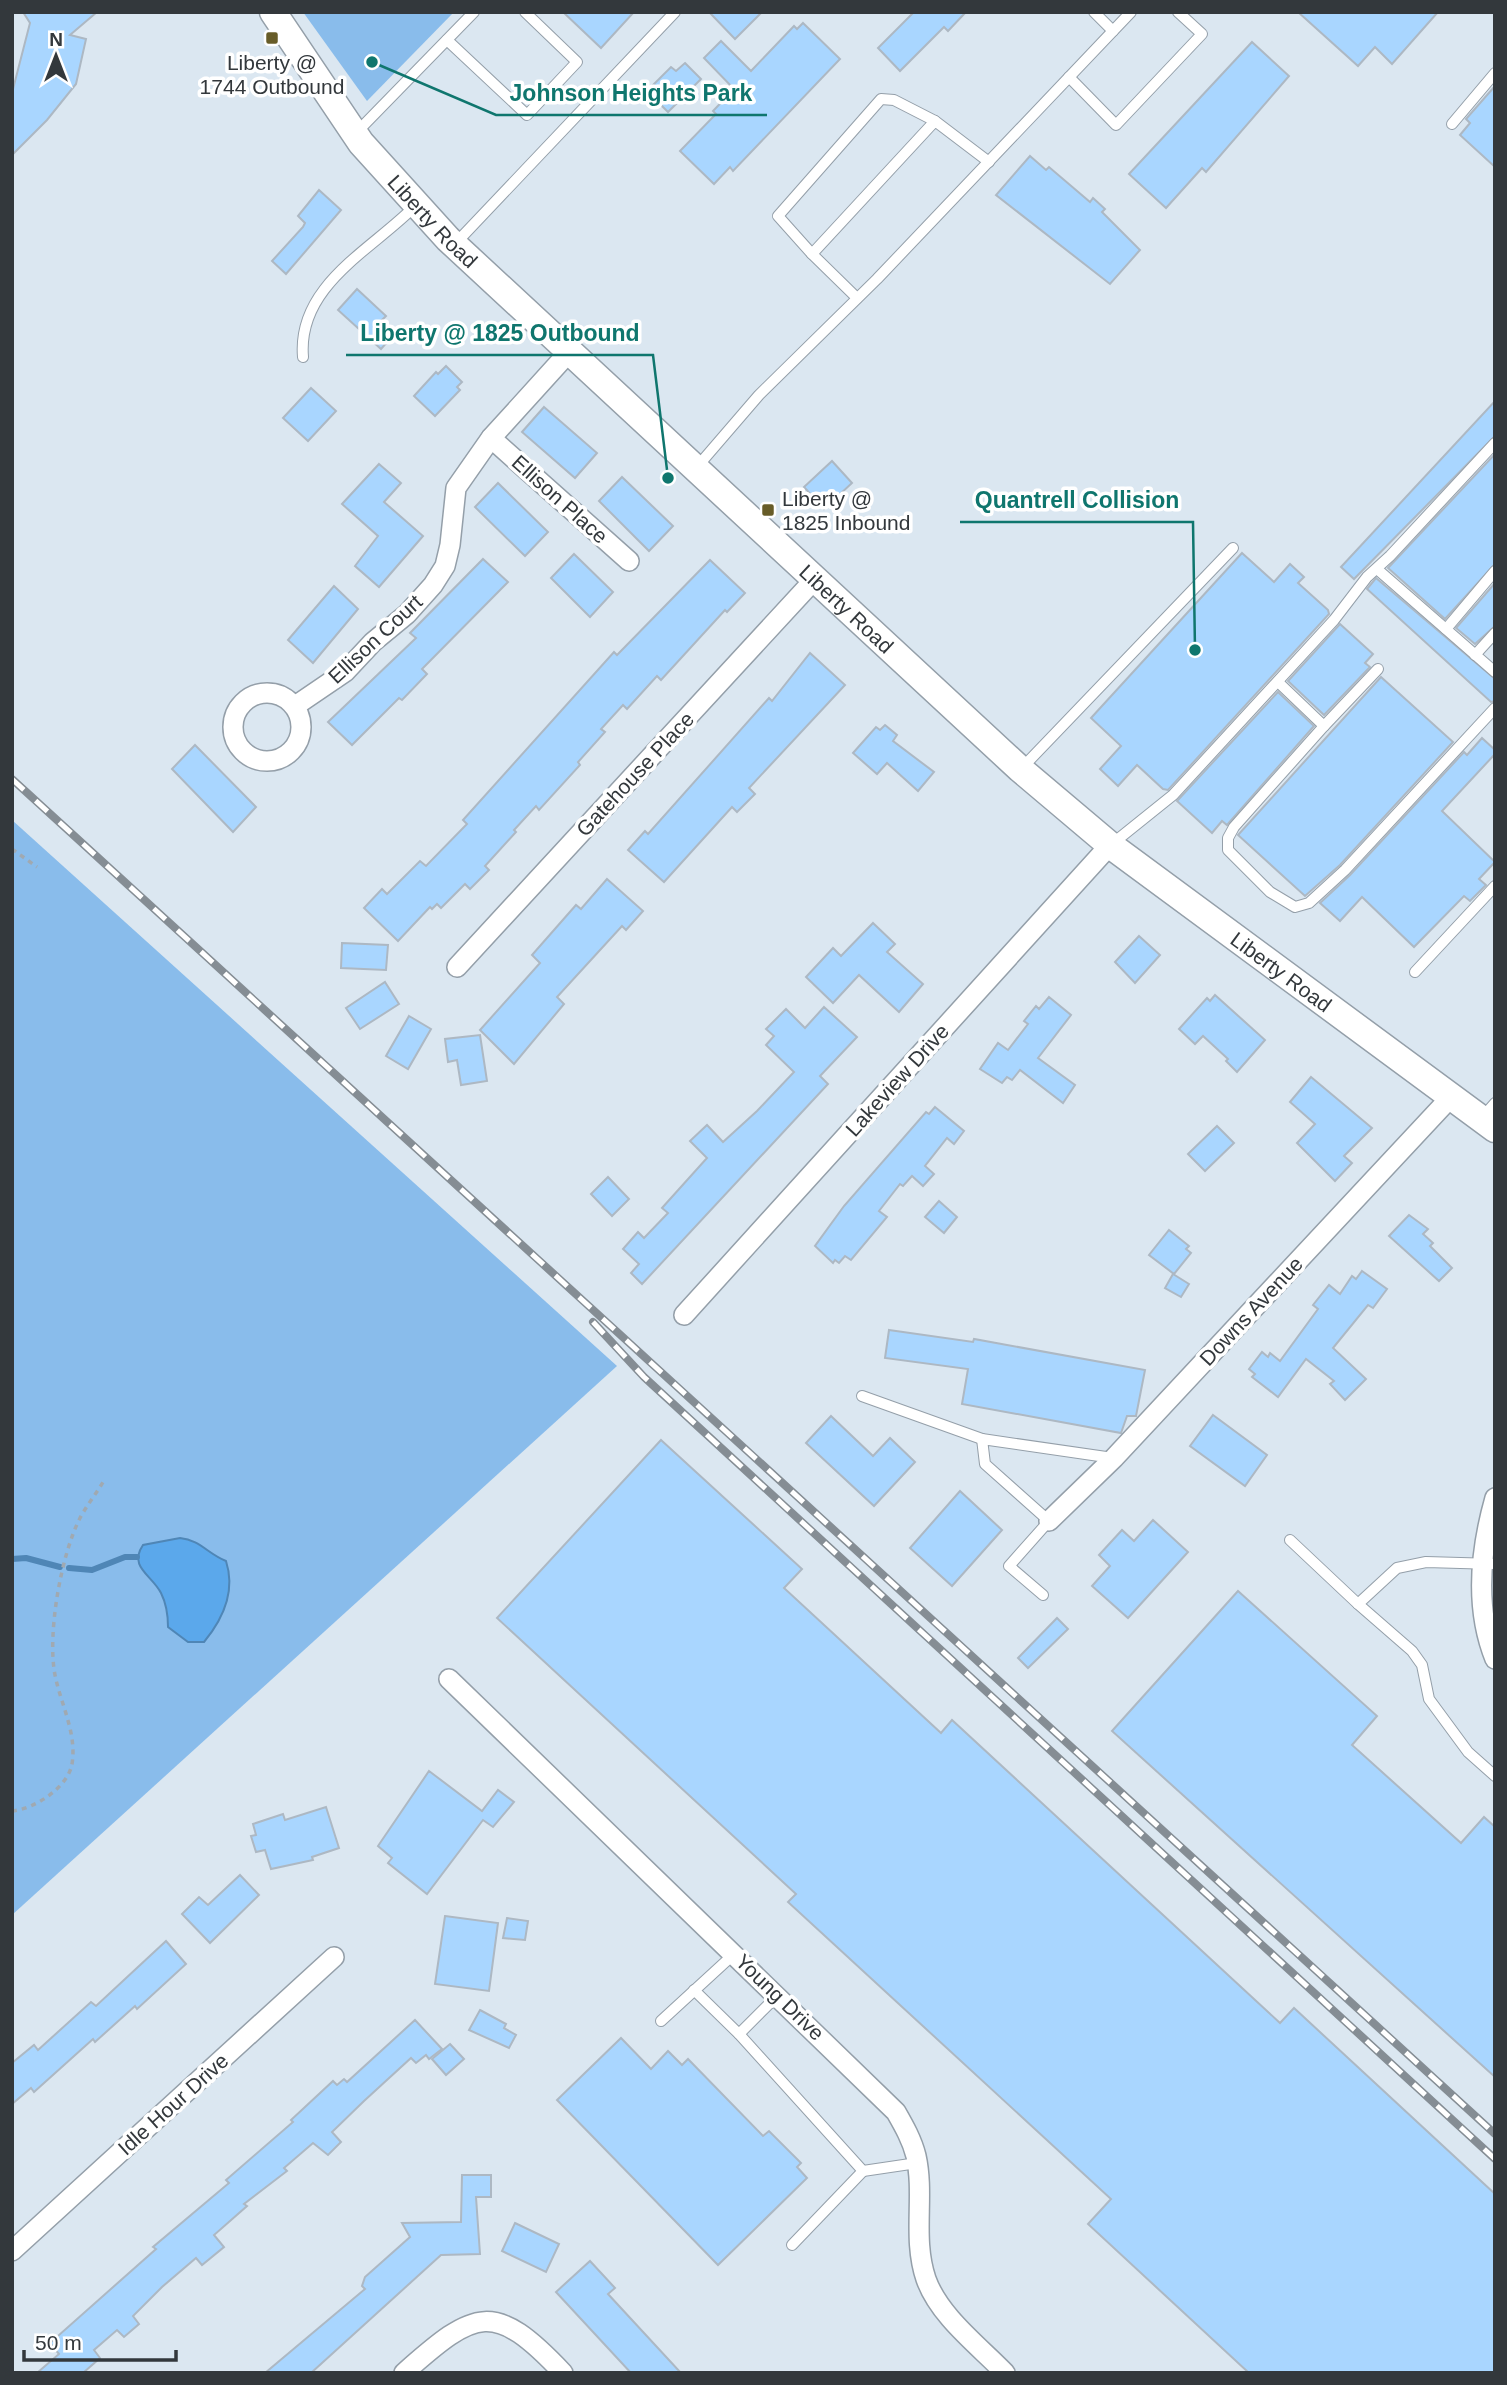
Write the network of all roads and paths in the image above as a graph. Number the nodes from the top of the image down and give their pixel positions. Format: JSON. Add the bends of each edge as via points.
{"nodes":[{"id":1,"x":273,"y":12,"type":"edge"},
{"id":2,"x":474,"y":12,"type":"edge"},
{"id":3,"x":525,"y":12,"type":"edge"},
{"id":4,"x":675,"y":12,"type":"edge"},
{"id":5,"x":1094,"y":12,"type":"edge"},
{"id":6,"x":1131,"y":12,"type":"edge"},
{"id":7,"x":1178,"y":12,"type":"edge"},
{"id":8,"x":1113,"y":31,"type":"junction"},
{"id":9,"x":447,"y":40,"type":"junction"},
{"id":10,"x":1495,"y":73,"type":"edge"},
{"id":11,"x":1069,"y":77,"type":"junction"},
{"id":12,"x":935,"y":121,"type":"junction"},
{"id":13,"x":1452,"y":124,"type":"dead end"},
{"id":14,"x":354,"y":134,"type":"junction"},
{"id":15,"x":989,"y":162,"type":"junction"},
{"id":16,"x":416,"y":205,"type":"junction"},
{"id":17,"x":454,"y":244,"type":"junction"},
{"id":18,"x":812,"y":254,"type":"junction"},
{"id":19,"x":857,"y":298,"type":"junction"},
{"id":20,"x":569,"y":352,"type":"junction"},
{"id":21,"x":303,"y":357,"type":"dead end"},
{"id":22,"x":491,"y":438,"type":"junction"},
{"id":23,"x":1495,"y":443,"type":"edge"},
{"id":24,"x":695,"y":470,"type":"junction"},
{"id":25,"x":1233,"y":548,"type":"dead end"},
{"id":26,"x":629,"y":561,"type":"dead end"},
{"id":27,"x":1377,"y":569,"type":"junction"},
{"id":28,"x":1495,"y":571,"type":"edge"},
{"id":29,"x":814,"y":580,"type":"junction"},
{"id":30,"x":1446,"y":629,"type":"junction"},
{"id":31,"x":1495,"y":633,"type":"edge"},
{"id":32,"x":1475,"y":655,"type":"junction"},
{"id":33,"x":1378,"y":669,"type":"dead end"},
{"id":34,"x":1495,"y":672,"type":"edge"},
{"id":35,"x":1278,"y":682,"type":"junction"},
{"id":36,"x":295,"y":706,"type":"dead end"},
{"id":37,"x":1495,"y":708,"type":"edge"},
{"id":38,"x":1324,"y":726,"type":"junction"},
{"id":39,"x":1020,"y":769,"type":"junction"},
{"id":40,"x":1110,"y":845,"type":"junction"},
{"id":41,"x":12,"y":849,"type":"edge"},
{"id":42,"x":37,"y":867,"type":"dead end"},
{"id":43,"x":1495,"y":886,"type":"edge"},
{"id":44,"x":457,"y":967,"type":"dead end"},
{"id":45,"x":1416,"y":972,"type":"dead end"},
{"id":46,"x":1450,"y":1098,"type":"junction"},
{"id":47,"x":1490,"y":1117,"type":"edge"},
{"id":48,"x":684,"y":1314,"type":"dead end"},
{"id":49,"x":862,"y":1396,"type":"dead end"},
{"id":50,"x":982,"y":1439,"type":"junction"},
{"id":51,"x":1114,"y":1458,"type":"junction"},
{"id":52,"x":103,"y":1482,"type":"dead end"},
{"id":53,"x":1495,"y":1498,"type":"edge"},
{"id":54,"x":1049,"y":1521,"type":"junction"},
{"id":55,"x":1290,"y":1540,"type":"dead end"},
{"id":56,"x":1488,"y":1564,"type":"edge"},
{"id":57,"x":1043,"y":1595,"type":"dead end"},
{"id":58,"x":1358,"y":1604,"type":"junction"},
{"id":59,"x":1495,"y":1659,"type":"edge"},
{"id":60,"x":449,"y":1679,"type":"dead end"},
{"id":61,"x":1495,"y":1776,"type":"edge"},
{"id":62,"x":12,"y":1811,"type":"edge"},
{"id":63,"x":734,"y":1954,"type":"junction"},
{"id":64,"x":334,"y":1958,"type":"dead end"},
{"id":65,"x":694,"y":1990,"type":"junction"},
{"id":66,"x":778,"y":1995,"type":"junction"},
{"id":67,"x":661,"y":2021,"type":"dead end"},
{"id":68,"x":739,"y":2034,"type":"junction"},
{"id":69,"x":917,"y":2163,"type":"junction"},
{"id":70,"x":863,"y":2171,"type":"junction"},
{"id":71,"x":792,"y":2245,"type":"dead end"},
{"id":72,"x":12,"y":2251,"type":"edge"},
{"id":73,"x":404,"y":2373,"type":"edge"},
{"id":74,"x":563,"y":2373,"type":"edge"},
{"id":75,"x":1005,"y":2373,"type":"edge"}],
"edges":[{"from":1,"to":14,"type":"main road","name":"Liberty Road"},
{"from":2,"to":9,"type":"lane"},
{"from":3,"to":9,"type":"lane","via":[[577,62],[527,115]]},
{"from":4,"to":17,"type":"lane"},
{"from":5,"to":8,"type":"lane"},
{"from":6,"to":8,"type":"lane"},
{"from":7,"to":11,"type":"lane","via":[[1202,34],[1116,125]]},
{"from":8,"to":11,"type":"lane"},
{"from":9,"to":14,"type":"lane"},
{"from":10,"to":13,"type":"lane"},
{"from":11,"to":15,"type":"lane"},
{"from":12,"to":15,"type":"lane"},
{"from":12,"to":18,"type":"lane"},
{"from":12,"to":18,"type":"lane","via":[[894,100],[881,99],[778,216]]},
{"from":14,"to":16,"type":"main road","name":"Liberty Road"},
{"from":15,"to":19,"type":"lane"},
{"from":16,"to":17,"type":"main road","name":"Liberty Road"},
{"from":16,"to":21,"type":"lane","via":[[323,290],[308,313]]},
{"from":17,"to":20,"type":"main road","name":"Liberty Road"},
{"from":18,"to":19,"type":"lane"},
{"from":19,"to":24,"type":"lane","via":[[759,395]]},
{"from":20,"to":22,"type":"street","name":"Ellison Court"},
{"from":20,"to":24,"type":"main road","name":"Liberty Road"},
{"from":22,"to":26,"type":"street","name":"Ellison Place"},
{"from":22,"to":36,"type":"street","name":"Ellison Court","via":[[456,488],[450,545],[445,566],[433,585],[345,672]]},
{"from":23,"to":27,"type":"lane"},
{"from":24,"to":29,"type":"main road","name":"Liberty Road"},
{"from":25,"to":39,"type":"lane"},
{"from":27,"to":30,"type":"lane"},
{"from":27,"to":35,"type":"lane"},
{"from":28,"to":30,"type":"lane"},
{"from":29,"to":39,"type":"main road","name":"Liberty Road"},
{"from":29,"to":44,"type":"street","name":"Gatehouse Place"},
{"from":30,"to":32,"type":"lane"},
{"from":31,"to":32,"type":"lane"},
{"from":32,"to":34,"type":"lane"},
{"from":33,"to":38,"type":"lane"},
{"from":35,"to":38,"type":"lane"},
{"from":35,"to":40,"type":"lane","via":[[1173,795]]},
{"from":37,"to":38,"type":"lane","via":[[1345,870],[1309,903],[1295,907],[1270,892],[1228,850],[1228,838]]},
{"from":39,"to":40,"type":"main road","name":"Liberty Road"},
{"from":40,"to":46,"type":"main road","name":"Liberty Road"},
{"from":40,"to":48,"type":"street","name":"Lakeview Drive"},
{"from":41,"to":42,"type":"path"},
{"from":43,"to":45,"type":"lane"},
{"from":46,"to":47,"type":"main road","name":"Liberty Road"},
{"from":46,"to":51,"type":"street","name":"Downs Avenue"},
{"from":49,"to":50,"type":"lane"},
{"from":50,"to":51,"type":"lane"},
{"from":50,"to":54,"type":"lane","via":[[985,1464]]},
{"from":51,"to":54,"type":"street","name":"Downs Avenue"},
{"from":52,"to":62,"type":"path","via":[[80,1518],[66,1556],[57,1610],[52,1662],[73,1744],[72,1765],[68,1779],[56,1790]]},
{"from":53,"to":56,"type":"street"},
{"from":54,"to":57,"type":"lane","via":[[1009,1566]]},
{"from":55,"to":58,"type":"lane"},
{"from":56,"to":58,"type":"lane","via":[[1426,1562],[1397,1567]]},
{"from":56,"to":59,"type":"street","via":[[1483,1617]]},
{"from":58,"to":61,"type":"lane","via":[[1412,1651],[1422,1665],[1429,1699],[1468,1752]]},
{"from":60,"to":63,"type":"street","name":"Young Drive"},
{"from":63,"to":65,"type":"lane"},
{"from":63,"to":66,"type":"street","name":"Young Drive"},
{"from":64,"to":72,"type":"street","name":"Idle Hour Drive"},
{"from":65,"to":67,"type":"lane"},
{"from":65,"to":68,"type":"lane"},
{"from":66,"to":68,"type":"lane"},
{"from":66,"to":69,"type":"street","name":"Young Drive","via":[[885,2097],[908,2132]]},
{"from":68,"to":70,"type":"lane"},
{"from":69,"to":70,"type":"lane"},
{"from":69,"to":75,"type":"street","name":"Young Drive","via":[[920,2255],[927,2280],[947,2311]]},
{"from":70,"to":71,"type":"lane"},
{"from":73,"to":74,"type":"street","via":[[462,2327],[492,2320],[526,2335]]}]}
